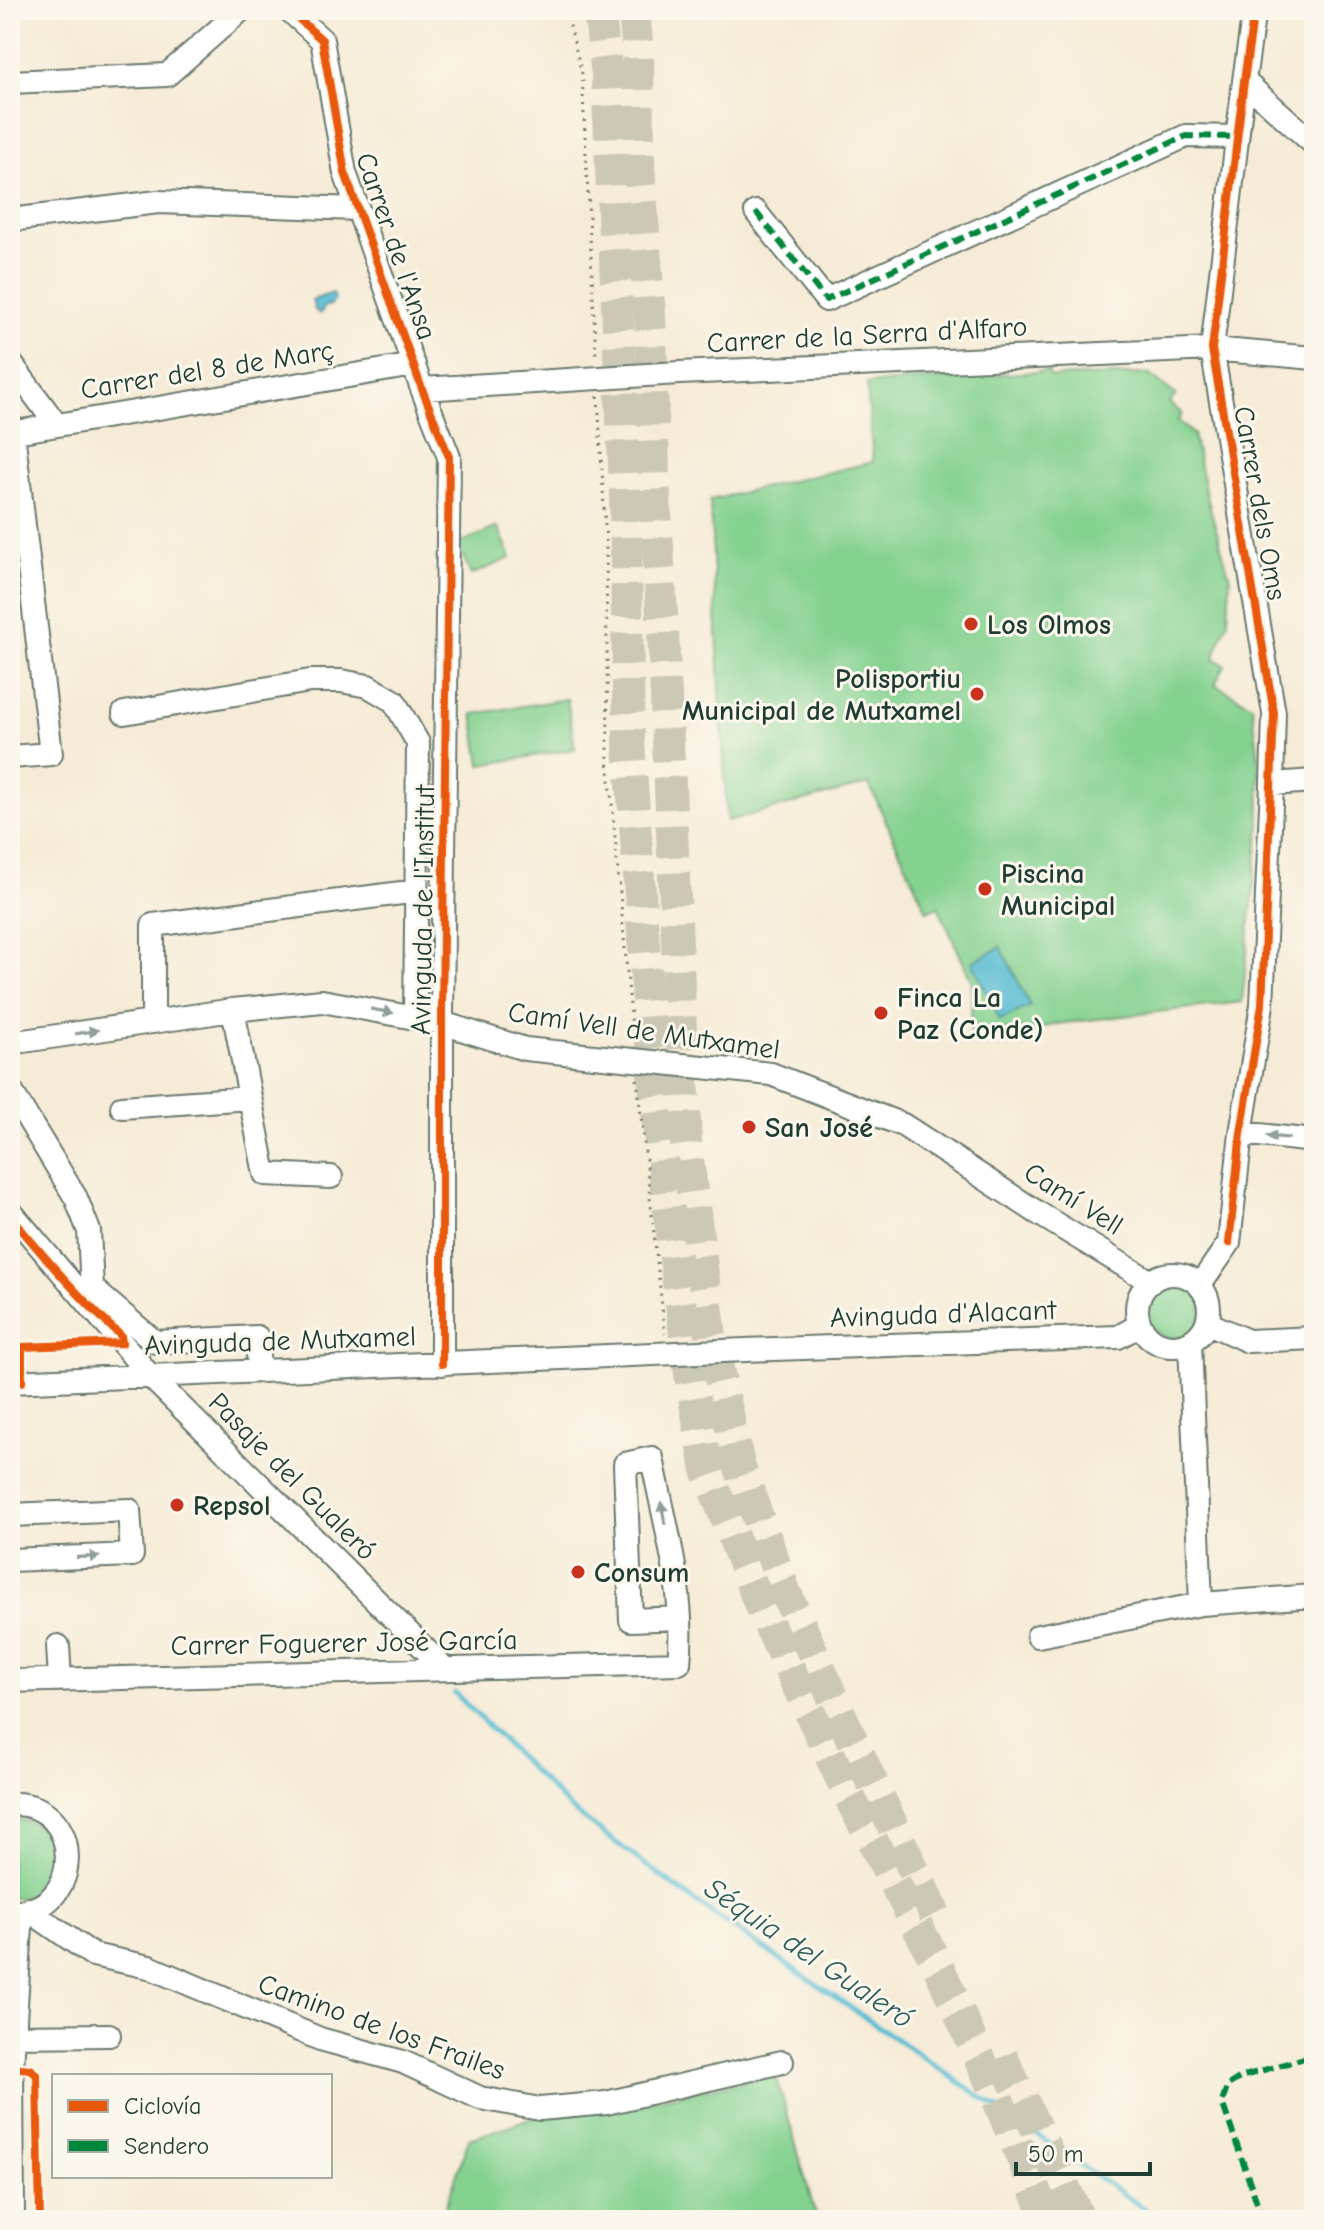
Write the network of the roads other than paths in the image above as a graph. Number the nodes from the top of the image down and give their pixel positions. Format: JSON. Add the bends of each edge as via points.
{"nodes":[{"id":1,"x":241,"y":10,"type":"edge"},
{"id":2,"x":289,"y":10,"type":"edge"},
{"id":3,"x":1254,"y":10,"type":"edge"},
{"id":4,"x":1244,"y":81,"type":"junction"},
{"id":5,"x":10,"y":82,"type":"edge"},
{"id":6,"x":1237,"y":137,"type":"junction"},
{"id":7,"x":1314,"y":144,"type":"edge"},
{"id":8,"x":358,"y":209,"type":"junction"},
{"id":9,"x":756,"y":212,"type":"dead end"},
{"id":10,"x":10,"y":220,"type":"edge"},
{"id":11,"x":1212,"y":349,"type":"junction"},
{"id":12,"x":1314,"y":358,"type":"edge"},
{"id":13,"x":10,"y":362,"type":"edge"},
{"id":14,"x":414,"y":365,"type":"junction"},
{"id":15,"x":422,"y":389,"type":"junction"},
{"id":16,"x":56,"y":424,"type":"junction"},
{"id":17,"x":12,"y":432,"type":"edge"},
{"id":18,"x":449,"y":457,"type":"joint"},
{"id":19,"x":124,"y":713,"type":"dead end"},
{"id":20,"x":10,"y":757,"type":"edge"},
{"id":21,"x":1314,"y":781,"type":"edge"},
{"id":22,"x":1272,"y":784,"type":"junction"},
{"id":23,"x":417,"y":891,"type":"junction"},
{"id":24,"x":233,"y":1010,"type":"junction"},
{"id":25,"x":415,"y":1017,"type":"junction"},
{"id":26,"x":153,"y":1022,"type":"junction"},
{"id":27,"x":442,"y":1023,"type":"junction"},
{"id":28,"x":10,"y":1043,"type":"edge"},
{"id":29,"x":10,"y":1089,"type":"edge"},
{"id":30,"x":250,"y":1098,"type":"junction"},
{"id":31,"x":122,"y":1107,"type":"dead end"},
{"id":32,"x":1241,"y":1133,"type":"junction"},
{"id":33,"x":1314,"y":1141,"type":"edge"},
{"id":34,"x":965,"y":1165,"type":"joint"},
{"id":35,"x":331,"y":1177,"type":"dead end"},
{"id":36,"x":10,"y":1211,"type":"edge"},
{"id":37,"x":1151,"y":1282,"type":"junction"},
{"id":38,"x":1200,"y":1285,"type":"junction"},
{"id":39,"x":1208,"y":1323,"type":"junction"},
{"id":40,"x":1140,"y":1325,"type":"junction"},
{"id":41,"x":1314,"y":1338,"type":"edge"},
{"id":42,"x":1190,"y":1343,"type":"junction"},
{"id":43,"x":745,"y":1350,"type":"joint"},
{"id":44,"x":442,"y":1364,"type":"junction"},
{"id":45,"x":259,"y":1371,"type":"junction"},
{"id":46,"x":150,"y":1376,"type":"junction"},
{"id":47,"x":10,"y":1382,"type":"edge"},
{"id":48,"x":10,"y":1515,"type":"edge"},
{"id":49,"x":10,"y":1560,"type":"edge"},
{"id":50,"x":1314,"y":1596,"type":"edge"},
{"id":51,"x":1201,"y":1604,"type":"junction"},
{"id":52,"x":680,"y":1618,"type":"junction"},
{"id":53,"x":1038,"y":1636,"type":"dead end"},
{"id":54,"x":58,"y":1646,"type":"dead end"},
{"id":55,"x":445,"y":1669,"type":"junction"},
{"id":56,"x":60,"y":1679,"type":"junction"},
{"id":57,"x":10,"y":1681,"type":"edge"},
{"id":58,"x":10,"y":1781,"type":"edge"},
{"id":59,"x":12,"y":1804,"type":"edge"},
{"id":60,"x":20,"y":1910,"type":"edge"},
{"id":61,"x":109,"y":2035,"type":"dead end"},
{"id":62,"x":12,"y":2036,"type":"edge"},
{"id":63,"x":782,"y":2062,"type":"dead end"},
{"id":64,"x":13,"y":2220,"type":"edge"}],
"edges":[{"from":1,"to":5,"type":"street","via":[[167,75]]},
{"from":2,"to":8,"type":"street","name":"Carrer de l'Ansa","via":[[322,40],[345,173]]},
{"from":3,"to":4,"type":"street","name":"Carrer dels Oms"},
{"from":4,"to":6,"type":"street","name":"Carrer dels Oms"},
{"from":4,"to":7,"type":"street"},
{"from":6,"to":9,"type":"street","via":[[1186,136],[826,300]]},
{"from":6,"to":11,"type":"street","name":"Carrer dels Oms"},
{"from":8,"to":10,"type":"street","via":[[158,202]]},
{"from":8,"to":14,"type":"street","name":"Carrer de l'Ansa"},
{"from":11,"to":12,"type":"street","name":"Carrer de la Serra d'Alfaro"},
{"from":11,"to":15,"type":"street","name":"Carrer de la Serra d'Alfaro"},
{"from":11,"to":22,"type":"street","name":"Carrer dels Oms","via":[[1274,713]]},
{"from":13,"to":16,"type":"street"},
{"from":14,"to":15,"type":"street","name":"Carrer de l'Ansa"},
{"from":14,"to":16,"type":"street","name":"Carrer del 8 de Març"},
{"from":15,"to":18,"type":"street","name":"Carrer de l'Ansa"},
{"from":16,"to":17,"type":"street","name":"Carrer del 8 de Març"},
{"from":17,"to":20,"type":"street","via":[[51,754]]},
{"from":18,"to":27,"type":"street","name":"Avinguda de l'Institut"},
{"from":19,"to":23,"type":"street","via":[[310,681],[368,686],[394,701],[418,743]]},
{"from":21,"to":22,"type":"street"},
{"from":22,"to":32,"type":"street","name":"Carrer dels Oms","via":[[1262,1005]]},
{"from":23,"to":25,"type":"street"},
{"from":23,"to":26,"type":"street","via":[[153,925]]},
{"from":24,"to":25,"type":"street","name":"Camí Vell de Mutxamel","one_way":true,"via":[[322,1001]]},
{"from":24,"to":26,"type":"street","name":"Camí Vell de Mutxamel"},
{"from":24,"to":30,"type":"street"},
{"from":25,"to":27,"type":"street","name":"Camí Vell de Mutxamel"},
{"from":28,"to":26,"type":"street","name":"Camí Vell de Mutxamel","one_way":true},
{"from":27,"to":34,"type":"street","name":"Camí Vell de Mutxamel","via":[[525,1049],[771,1074],[903,1125]]},
{"from":27,"to":44,"type":"street","name":"Avinguda de l'Institut"},
{"from":29,"to":45,"type":"street","via":[[76,1198],[89,1231],[92,1288],[155,1342],[257,1337]]},
{"from":30,"to":31,"type":"street"},
{"from":30,"to":35,"type":"street","via":[[265,1174]]},
{"from":33,"to":32,"type":"street","one_way":true},
{"from":32,"to":38,"type":"street","name":"Carrer dels Oms","via":[[1229,1243]]},
{"from":34,"to":37,"type":"street","name":"Camí Vell"},
{"from":36,"to":46,"type":"street","name":"Pasaje del Gualeró"},
{"from":37,"to":38,"type":"street","via":[[1181,1275]]},
{"from":37,"to":40,"type":"street","via":[[1138,1302]]},
{"from":38,"to":39,"type":"street","via":[[1209,1303]]},
{"from":39,"to":41,"type":"street","via":[[1248,1341]]},
{"from":39,"to":42,"type":"street"},
{"from":40,"to":42,"type":"street","via":[[1154,1342],[1165,1346]]},
{"from":40,"to":43,"type":"street","name":"Avinguda d'Alacant","via":[[1118,1337]]},
{"from":42,"to":51,"type":"street"},
{"from":43,"to":44,"type":"street","name":"Avinguda de Mutxamel"},
{"from":44,"to":45,"type":"street","name":"Avinguda de Mutxamel"},
{"from":45,"to":46,"type":"street","name":"Avinguda de Mutxamel"},
{"from":46,"to":47,"type":"street","name":"Avinguda de Mutxamel"},
{"from":46,"to":55,"type":"street","name":"Pasaje del Gualeró"},
{"from":49,"to":48,"type":"street","one_way":true,"via":[[132,1555],[129,1510]]},
{"from":50,"to":51,"type":"street"},
{"from":51,"to":53,"type":"street"},
{"from":52,"to":52,"type":"street","one_way":true,"via":[[652,1458],[625,1464],[631,1620]]},
{"from":52,"to":55,"type":"street","name":"Carrer Foguerer José García","via":[[679,1663]]},
{"from":54,"to":56,"type":"street"},
{"from":55,"to":56,"type":"street","name":"Carrer Foguerer José García"},
{"from":56,"to":57,"type":"street","name":"Carrer Foguerer José García"},
{"from":58,"to":59,"type":"street"},
{"from":59,"to":60,"type":"street","via":[[47,1814],[67,1844],[68,1862],[53,1895]]},
{"from":60,"to":62,"type":"street"},
{"from":60,"to":63,"type":"street","name":"Camino de los Frailes","via":[[93,1955],[149,1967],[320,2039],[403,2062],[480,2098],[540,2109],[606,2103]]},
{"from":61,"to":62,"type":"street"},
{"from":62,"to":64,"type":"street"}]}
